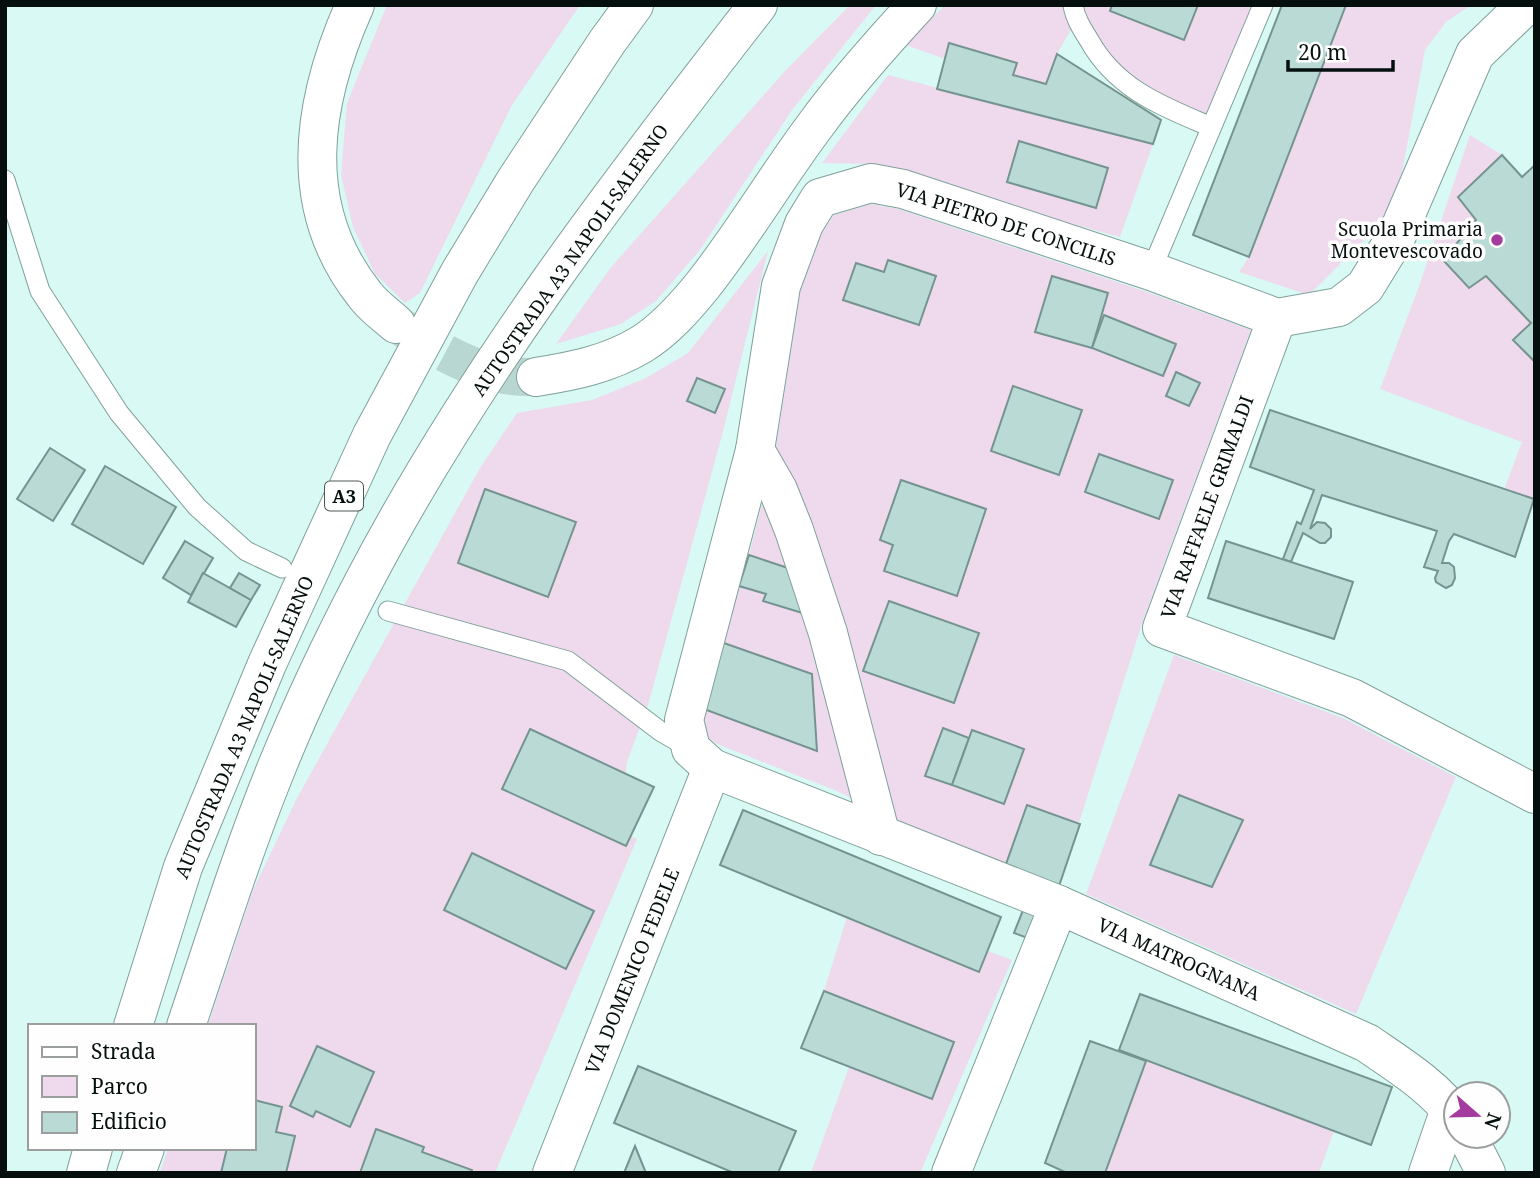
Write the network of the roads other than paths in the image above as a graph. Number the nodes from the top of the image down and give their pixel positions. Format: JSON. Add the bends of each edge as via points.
{"nodes":[{"id":1,"x":355,"y":5,"type":"edge"},
{"id":2,"x":605,"y":5,"type":"edge"},
{"id":3,"x":634,"y":5,"type":"edge"},
{"id":4,"x":758,"y":5,"type":"edge"},
{"id":5,"x":917,"y":5,"type":"edge"},
{"id":6,"x":1073,"y":5,"type":"edge"},
{"id":7,"x":1263,"y":5,"type":"edge"},
{"id":8,"x":1526,"y":5,"type":"edge"},
{"id":9,"x":1211,"y":127,"type":"junction"},
{"id":10,"x":5,"y":180,"type":"edge"},
{"id":11,"x":516,"y":180,"type":"junction"},
{"id":12,"x":1151,"y":271,"type":"junction"},
{"id":13,"x":1278,"y":318,"type":"junction"},
{"id":14,"x":396,"y":324,"type":"tunnel mouth"},
{"id":15,"x":536,"y":377,"type":"tunnel mouth"},
{"id":16,"x":755,"y":450,"type":"junction"},
{"id":17,"x":282,"y":568,"type":"dead end"},
{"id":18,"x":387,"y":611,"type":"dead end"},
{"id":19,"x":702,"y":759,"type":"junction"},
{"id":20,"x":1535,"y":793,"type":"edge"},
{"id":21,"x":881,"y":836,"type":"junction"},
{"id":22,"x":1059,"y":905,"type":"junction"},
{"id":23,"x":134,"y":1024,"type":"edge"},
{"id":24,"x":187,"y":1024,"type":"edge"},
{"id":25,"x":1442,"y":1105,"type":"edge"},
{"id":26,"x":1442,"y":1149,"type":"edge"},
{"id":27,"x":92,"y":1150,"type":"edge"},
{"id":28,"x":144,"y":1150,"type":"edge"},
{"id":29,"x":1474,"y":1150,"type":"edge"},
{"id":30,"x":86,"y":1173,"type":"edge"},
{"id":31,"x":136,"y":1173,"type":"edge"},
{"id":32,"x":552,"y":1173,"type":"edge"},
{"id":33,"x":951,"y":1173,"type":"edge"},
{"id":34,"x":1428,"y":1173,"type":"edge"},
{"id":35,"x":1486,"y":1173,"type":"edge"}],
"edges":[{"from":1,"to":14,"type":"main road","via":[[325,85],[317,175],[334,243],[366,297]]},
{"from":2,"to":11,"type":"main road","number":"A3","via":[[572,60]]},
{"from":3,"to":11,"type":"main road","name":"AUTOSTRADA A3 NAPOLI-SALERNO","number":"A3"},
{"from":4,"to":24,"type":"main road","name":"AUTOSTRADA A3 NAPOLI-SALERNO","via":[[541,293],[480,383],[372,568],[321,667],[277,768]]},
{"from":5,"to":15,"type":"main road","via":[[825,113],[716,268],[664,328],[609,361]]},
{"from":6,"to":9,"type":"lane","via":[[1100,59],[1120,79],[1155,103]]},
{"from":7,"to":9,"type":"lane"},
{"from":8,"to":13,"type":"main road","via":[[1475,54],[1397,235],[1366,287],[1339,307]]},
{"from":9,"to":12,"type":"lane"},
{"from":10,"to":17,"type":"lane","via":[[40,291],[119,413],[197,507],[246,551]]},
{"from":11,"to":23,"type":"main road","name":"AUTOSTRADA A3 NAPOLI-SALERNO","number":"A3","via":[[460,272],[372,435],[267,664],[183,867]]},
{"from":12,"to":13,"type":"main road","name":"VIA PIETRO DE CONCILIS"},
{"from":12,"to":16,"type":"main road","name":"VIA PIETRO DE CONCILIS","via":[[903,189],[871,183],[820,198],[804,224],[780,286]]},
{"from":13,"to":20,"type":"main road","name":"VIA RAFFAELE GRIMALDI","via":[[1162,628],[1352,698]]},
{"from":16,"to":19,"type":"main road","name":"VIA PIETRO DE CONCILIS","via":[[684,720]]},
{"from":16,"to":21,"type":"main road","via":[[794,530],[828,634]]},
{"from":18,"to":19,"type":"lane","via":[[568,661]]},
{"from":19,"to":21,"type":"main road","name":"VIA MATROGNANA"},
{"from":19,"to":32,"type":"main road","name":"VIA DOMENICO FEDELE"},
{"from":21,"to":22,"type":"main road","name":"VIA MATROGNANA"},
{"from":22,"to":25,"type":"main road","name":"VIA MATROGNANA","via":[[1367,1042],[1413,1075]]},
{"from":22,"to":33,"type":"main road"},
{"from":26,"to":34,"type":"main road"},
{"from":27,"to":30,"type":"main road"},
{"from":28,"to":31,"type":"main road"},
{"from":29,"to":35,"type":"main road","name":"VIA MATROGNANA"}]}
